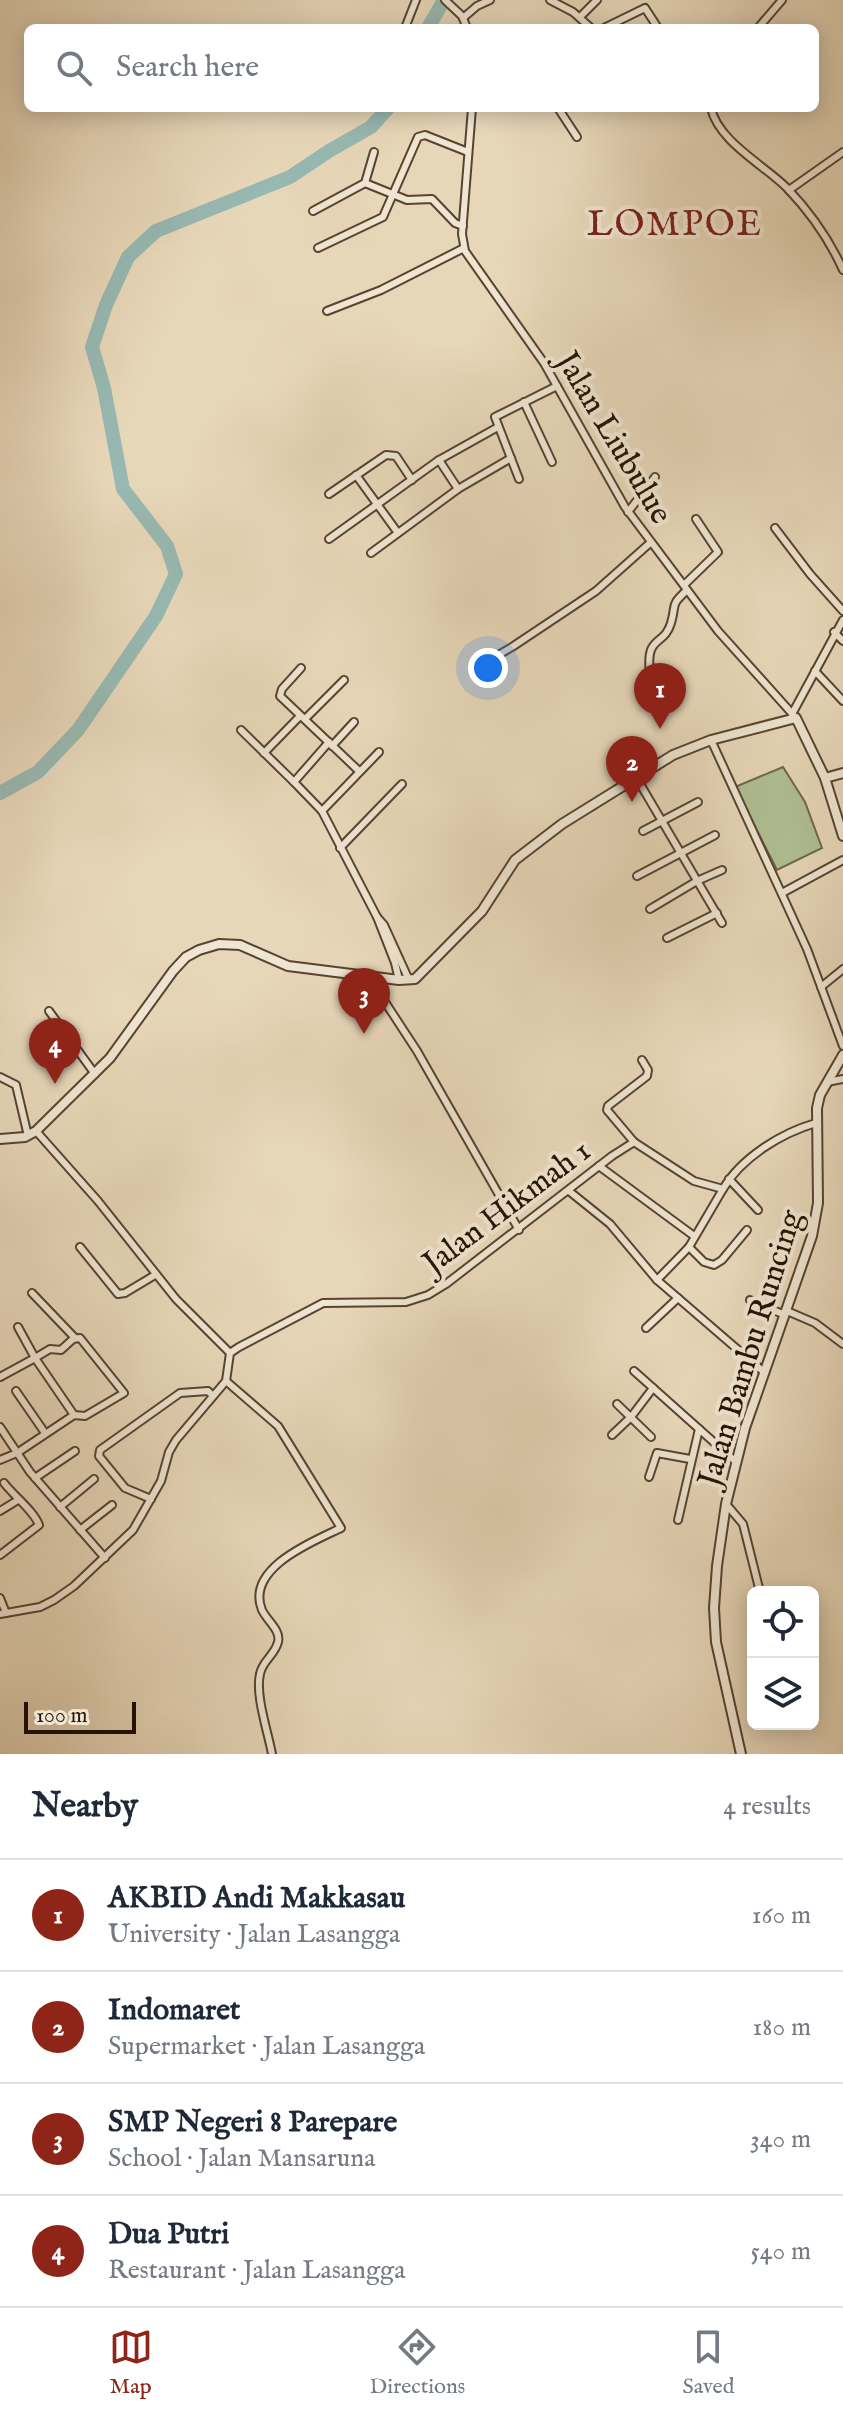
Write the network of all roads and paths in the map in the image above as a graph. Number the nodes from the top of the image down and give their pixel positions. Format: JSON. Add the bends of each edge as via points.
{"nodes":[{"id":1,"x":416,"y":0,"type":"edge"},
{"id":2,"x":445,"y":0,"type":"edge"},
{"id":3,"x":490,"y":0,"type":"edge"},
{"id":4,"x":550,"y":0,"type":"edge"},
{"id":5,"x":597,"y":0,"type":"edge"},
{"id":6,"x":782,"y":0,"type":"edge"},
{"id":7,"x":644,"y":4,"type":"edge"},
{"id":8,"x":580,"y":17,"type":"junction"},
{"id":9,"x":463,"y":18,"type":"junction"},
{"id":10,"x":407,"y":24,"type":"edge"},
{"id":11,"x":465,"y":24,"type":"edge"},
{"id":12,"x":587,"y":24,"type":"edge"},
{"id":13,"x":618,"y":24,"type":"edge"},
{"id":14,"x":656,"y":24,"type":"edge"},
{"id":15,"x":761,"y":24,"type":"edge"},
{"id":16,"x":472,"y":112,"type":"edge"},
{"id":17,"x":561,"y":112,"type":"edge"},
{"id":18,"x":713,"y":112,"type":"edge"},
{"id":19,"x":577,"y":137,"type":"dead end"},
{"id":20,"x":374,"y":152,"type":"dead end"},
{"id":21,"x":468,"y":152,"type":"junction"},
{"id":22,"x":843,"y":152,"type":"edge"},
{"id":23,"x":365,"y":183,"type":"junction"},
{"id":24,"x":789,"y":190,"type":"junction"},
{"id":25,"x":394,"y":195,"type":"junction"},
{"id":26,"x":313,"y":211,"type":"dead end"},
{"id":27,"x":463,"y":226,"type":"junction"},
{"id":28,"x":318,"y":248,"type":"dead end"},
{"id":29,"x":464,"y":248,"type":"junction"},
{"id":30,"x":843,"y":270,"type":"edge"},
{"id":31,"x":327,"y":311,"type":"dead end"},
{"id":32,"x":557,"y":386,"type":"junction"},
{"id":33,"x":524,"y":402,"type":"junction"},
{"id":34,"x":498,"y":427,"type":"junction"},
{"id":35,"x":511,"y":458,"type":"junction"},
{"id":36,"x":439,"y":460,"type":"junction"},
{"id":37,"x":552,"y":462,"type":"dead end"},
{"id":38,"x":356,"y":475,"type":"junction"},
{"id":39,"x":655,"y":477,"type":"dead end"},
{"id":40,"x":519,"y":479,"type":"dead end"},
{"id":41,"x":412,"y":480,"type":"junction"},
{"id":42,"x":458,"y":489,"type":"junction"},
{"id":43,"x":329,"y":494,"type":"dead end"},
{"id":44,"x":378,"y":504,"type":"junction"},
{"id":45,"x":628,"y":512,"type":"junction"},
{"id":46,"x":696,"y":519,"type":"dead end"},
{"id":47,"x":775,"y":528,"type":"dead end"},
{"id":48,"x":398,"y":533,"type":"junction"},
{"id":49,"x":329,"y":539,"type":"dead end"},
{"id":50,"x":650,"y":543,"type":"junction"},
{"id":51,"x":371,"y":553,"type":"dead end"},
{"id":52,"x":685,"y":588,"type":"junction"},
{"id":53,"x":843,"y":611,"type":"edge"},
{"id":54,"x":843,"y":620,"type":"edge"},
{"id":55,"x":834,"y":632,"type":"junction"},
{"id":56,"x":843,"y":641,"type":"edge"},
{"id":57,"x":301,"y":668,"type":"dead end"},
{"id":58,"x":474,"y":669,"type":"dead end"},
{"id":59,"x":815,"y":671,"type":"junction"},
{"id":60,"x":650,"y":674,"type":"dead end"},
{"id":61,"x":344,"y":680,"type":"dead end"},
{"id":62,"x":842,"y":696,"type":"edge"},
{"id":63,"x":794,"y":716,"type":"junction"},
{"id":64,"x":303,"y":718,"type":"junction"},
{"id":65,"x":354,"y":722,"type":"dead end"},
{"id":66,"x":241,"y":730,"type":"dead end"},
{"id":67,"x":711,"y":740,"type":"junction"},
{"id":68,"x":331,"y":744,"type":"junction"},
{"id":69,"x":379,"y":752,"type":"dead end"},
{"id":70,"x":264,"y":753,"type":"junction"},
{"id":71,"x":359,"y":771,"type":"junction"},
{"id":72,"x":843,"y":773,"type":"edge"},
{"id":73,"x":636,"y":777,"type":"junction"},
{"id":74,"x":825,"y":778,"type":"junction"},
{"id":75,"x":294,"y":782,"type":"junction"},
{"id":76,"x":402,"y":784,"type":"dead end"},
{"id":77,"x":698,"y":802,"type":"dead end"},
{"id":78,"x":322,"y":811,"type":"junction"},
{"id":79,"x":663,"y":821,"type":"junction"},
{"id":80,"x":643,"y":831,"type":"dead end"},
{"id":81,"x":715,"y":835,"type":"dead end"},
{"id":82,"x":843,"y":836,"type":"edge"},
{"id":83,"x":340,"y":848,"type":"junction"},
{"id":84,"x":681,"y":853,"type":"junction"},
{"id":85,"x":843,"y":860,"type":"edge"},
{"id":86,"x":722,"y":870,"type":"dead end"},
{"id":87,"x":637,"y":876,"type":"dead end"},
{"id":88,"x":697,"y":881,"type":"junction"},
{"id":89,"x":782,"y":893,"type":"junction"},
{"id":90,"x":650,"y":909,"type":"dead end"},
{"id":91,"x":717,"y":913,"type":"junction"},
{"id":92,"x":377,"y":917,"type":"junction"},
{"id":93,"x":722,"y":923,"type":"dead end"},
{"id":94,"x":667,"y":938,"type":"dead end"},
{"id":95,"x":843,"y":969,"type":"edge"},
{"id":96,"x":368,"y":976,"type":"junction"},
{"id":97,"x":399,"y":980,"type":"junction"},
{"id":98,"x":409,"y":980,"type":"junction"},
{"id":99,"x":821,"y":987,"type":"junction"},
{"id":100,"x":49,"y":1011,"type":"dead end"},
{"id":101,"x":843,"y":1046,"type":"edge"},
{"id":102,"x":843,"y":1055,"type":"edge"},
{"id":103,"x":642,"y":1060,"type":"dead end"},
{"id":104,"x":95,"y":1074,"type":"junction"},
{"id":105,"x":0,"y":1077,"type":"edge"},
{"id":106,"x":843,"y":1079,"type":"edge"},
{"id":107,"x":827,"y":1082,"type":"junction"},
{"id":108,"x":816,"y":1123,"type":"junction"},
{"id":109,"x":32,"y":1133,"type":"junction"},
{"id":110,"x":0,"y":1139,"type":"edge"},
{"id":111,"x":634,"y":1142,"type":"junction"},
{"id":112,"x":599,"y":1166,"type":"junction"},
{"id":113,"x":729,"y":1179,"type":"junction"},
{"id":114,"x":723,"y":1189,"type":"junction"},
{"id":115,"x":569,"y":1191,"type":"junction"},
{"id":116,"x":758,"y":1210,"type":"dead end"},
{"id":117,"x":519,"y":1230,"type":"junction"},
{"id":118,"x":747,"y":1230,"type":"dead end"},
{"id":119,"x":694,"y":1236,"type":"junction"},
{"id":120,"x":80,"y":1247,"type":"dead end"},
{"id":121,"x":689,"y":1247,"type":"junction"},
{"id":122,"x":155,"y":1275,"type":"junction"},
{"id":123,"x":657,"y":1280,"type":"junction"},
{"id":124,"x":32,"y":1293,"type":"dead end"},
{"id":125,"x":678,"y":1298,"type":"junction"},
{"id":126,"x":750,"y":1300,"type":"dead end"},
{"id":127,"x":786,"y":1313,"type":"junction"},
{"id":128,"x":18,"y":1327,"type":"dead end"},
{"id":129,"x":646,"y":1328,"type":"dead end"},
{"id":130,"x":75,"y":1338,"type":"junction"},
{"id":131,"x":843,"y":1344,"type":"edge"},
{"id":132,"x":230,"y":1353,"type":"junction"},
{"id":133,"x":35,"y":1358,"type":"junction"},
{"id":134,"x":634,"y":1371,"type":"dead end"},
{"id":135,"x":765,"y":1373,"type":"junction"},
{"id":136,"x":0,"y":1377,"type":"edge"},
{"id":137,"x":226,"y":1381,"type":"junction"},
{"id":138,"x":653,"y":1388,"type":"junction"},
{"id":139,"x":16,"y":1391,"type":"dead end"},
{"id":140,"x":213,"y":1396,"type":"junction"},
{"id":141,"x":617,"y":1404,"type":"dead end"},
{"id":142,"x":74,"y":1415,"type":"junction"},
{"id":143,"x":631,"y":1417,"type":"junction"},
{"id":144,"x":0,"y":1427,"type":"edge"},
{"id":145,"x":699,"y":1429,"type":"junction"},
{"id":146,"x":45,"y":1433,"type":"junction"},
{"id":147,"x":612,"y":1435,"type":"dead end"},
{"id":148,"x":651,"y":1437,"type":"dead end"},
{"id":149,"x":75,"y":1451,"type":"dead end"},
{"id":150,"x":17,"y":1453,"type":"junction"},
{"id":151,"x":690,"y":1459,"type":"junction"},
{"id":152,"x":0,"y":1460,"type":"edge"},
{"id":153,"x":735,"y":1461,"type":"junction"},
{"id":154,"x":649,"y":1477,"type":"dead end"},
{"id":155,"x":35,"y":1478,"type":"junction"},
{"id":156,"x":94,"y":1479,"type":"dead end"},
{"id":157,"x":4,"y":1483,"type":"dead end"},
{"id":158,"x":151,"y":1499,"type":"junction"},
{"id":159,"x":18,"y":1500,"type":"junction"},
{"id":160,"x":726,"y":1504,"type":"junction"},
{"id":161,"x":112,"y":1505,"type":"dead end"},
{"id":162,"x":60,"y":1507,"type":"junction"},
{"id":163,"x":0,"y":1511,"type":"edge"},
{"id":164,"x":678,"y":1520,"type":"dead end"},
{"id":165,"x":80,"y":1530,"type":"junction"},
{"id":166,"x":0,"y":1555,"type":"edge"},
{"id":167,"x":105,"y":1558,"type":"junction"},
{"id":168,"x":758,"y":1586,"type":"edge"},
{"id":169,"x":0,"y":1598,"type":"edge"},
{"id":170,"x":3,"y":1613,"type":"edge"},
{"id":171,"x":272,"y":1754,"type":"edge"},
{"id":172,"x":741,"y":1754,"type":"edge"}],
"edges":[{"from":1,"to":10,"type":"street"},
{"from":2,"to":9,"type":"street"},
{"from":3,"to":9,"type":"street"},
{"from":4,"to":8,"type":"street"},
{"from":5,"to":8,"type":"street"},
{"from":6,"to":15,"type":"street"},
{"from":7,"to":13,"type":"street"},
{"from":7,"to":14,"type":"street"},
{"from":8,"to":12,"type":"street"},
{"from":9,"to":11,"type":"street"},
{"from":16,"to":21,"type":"street"},
{"from":17,"to":19,"type":"street"},
{"from":18,"to":24,"type":"street","via":[[733,142]]},
{"from":20,"to":23,"type":"street"},
{"from":21,"to":25,"type":"street","via":[[418,137]]},
{"from":21,"to":27,"type":"street"},
{"from":22,"to":24,"type":"street"},
{"from":23,"to":25,"type":"street"},
{"from":23,"to":26,"type":"street"},
{"from":24,"to":30,"type":"street"},
{"from":25,"to":27,"type":"street","via":[[432,199]]},
{"from":25,"to":28,"type":"street","via":[[383,217]]},
{"from":27,"to":29,"type":"street"},
{"from":29,"to":31,"type":"street"},
{"from":29,"to":32,"type":"street","name":"Jalan Liubulue"},
{"from":32,"to":33,"type":"street"},
{"from":32,"to":45,"type":"street","name":"Jalan Liubulue"},
{"from":33,"to":34,"type":"street","via":[[496,415]]},
{"from":33,"to":37,"type":"street"},
{"from":34,"to":35,"type":"street"},
{"from":34,"to":36,"type":"street"},
{"from":35,"to":40,"type":"street"},
{"from":35,"to":42,"type":"street"},
{"from":36,"to":41,"type":"street"},
{"from":36,"to":42,"type":"street"},
{"from":38,"to":41,"type":"street","via":[[387,455],[396,456]]},
{"from":38,"to":43,"type":"street"},
{"from":38,"to":44,"type":"street"},
{"from":39,"to":45,"type":"street"},
{"from":41,"to":44,"type":"street"},
{"from":42,"to":48,"type":"street"},
{"from":44,"to":48,"type":"street"},
{"from":44,"to":49,"type":"street"},
{"from":45,"to":50,"type":"street","name":"Jalan Liubulue"},
{"from":46,"to":52,"type":"street","via":[[718,552]]},
{"from":47,"to":53,"type":"street"},
{"from":48,"to":51,"type":"street"},
{"from":50,"to":52,"type":"street","name":"Jalan Liubulue"},
{"from":50,"to":58,"type":"street","via":[[596,591]]},
{"from":52,"to":60,"type":"street","via":[[673,604],[669,628],[651,648]]},
{"from":52,"to":63,"type":"street","name":"Jalan Liubulue"},
{"from":54,"to":55,"type":"street"},
{"from":55,"to":56,"type":"street"},
{"from":55,"to":59,"type":"street"},
{"from":57,"to":64,"type":"street","via":[[280,692]]},
{"from":59,"to":62,"type":"street"},
{"from":59,"to":63,"type":"street"},
{"from":61,"to":64,"type":"street"},
{"from":63,"to":67,"type":"street"},
{"from":63,"to":74,"type":"street"},
{"from":64,"to":68,"type":"street"},
{"from":64,"to":70,"type":"street"},
{"from":65,"to":68,"type":"street"},
{"from":66,"to":70,"type":"street"},
{"from":67,"to":73,"type":"street"},
{"from":67,"to":89,"type":"street"},
{"from":68,"to":71,"type":"street"},
{"from":68,"to":75,"type":"street"},
{"from":69,"to":71,"type":"street"},
{"from":70,"to":75,"type":"street"},
{"from":71,"to":78,"type":"street"},
{"from":72,"to":74,"type":"street"},
{"from":73,"to":79,"type":"street"},
{"from":73,"to":98,"type":"street","via":[[519,856],[478,916]]},
{"from":74,"to":82,"type":"street"},
{"from":75,"to":78,"type":"street"},
{"from":76,"to":83,"type":"street"},
{"from":77,"to":79,"type":"street"},
{"from":78,"to":83,"type":"street"},
{"from":79,"to":80,"type":"street"},
{"from":79,"to":84,"type":"street"},
{"from":81,"to":84,"type":"street"},
{"from":83,"to":92,"type":"street"},
{"from":84,"to":87,"type":"street"},
{"from":84,"to":88,"type":"street"},
{"from":85,"to":89,"type":"street"},
{"from":86,"to":88,"type":"street"},
{"from":88,"to":90,"type":"street"},
{"from":88,"to":91,"type":"street"},
{"from":89,"to":99,"type":"street"},
{"from":91,"to":93,"type":"street"},
{"from":91,"to":94,"type":"street"},
{"from":92,"to":97,"type":"street"},
{"from":92,"to":98,"type":"street"},
{"from":95,"to":99,"type":"street"},
{"from":96,"to":97,"type":"street"},
{"from":96,"to":104,"type":"street","via":[[288,966],[240,945],[199,950],[182,961]]},
{"from":96,"to":117,"type":"street","via":[[422,1059]]},
{"from":97,"to":98,"type":"street"},
{"from":99,"to":101,"type":"street"},
{"from":100,"to":104,"type":"street"},
{"from":102,"to":107,"type":"street","name":"Jalan Bambu Runcing"},
{"from":103,"to":111,"type":"street","via":[[648,1074],[607,1110]]},
{"from":104,"to":109,"type":"street"},
{"from":105,"to":109,"type":"street","via":[[16,1085]]},
{"from":106,"to":107,"type":"street"},
{"from":107,"to":108,"type":"street","name":"Jalan Bambu Runcing"},
{"from":108,"to":113,"type":"street","via":[[789,1133]]},
{"from":108,"to":127,"type":"street","name":"Jalan Bambu Runcing","via":[[816,1218]]},
{"from":109,"to":110,"type":"street"},
{"from":109,"to":122,"type":"street","via":[[98,1201]]},
{"from":111,"to":112,"type":"street","name":"Jalan Hikmah 1"},
{"from":111,"to":114,"type":"street","name":"Jalan Hikmah 1","via":[[694,1181]]},
{"from":112,"to":115,"type":"street","name":"Jalan Hikmah 1"},
{"from":112,"to":119,"type":"street"},
{"from":113,"to":114,"type":"street"},
{"from":113,"to":116,"type":"street"},
{"from":114,"to":119,"type":"street"},
{"from":115,"to":117,"type":"street","name":"Jalan Hikmah 1"},
{"from":115,"to":123,"type":"street","via":[[610,1224]]},
{"from":117,"to":132,"type":"street","name":"Jalan Hikmah 1","via":[[428,1295],[398,1303],[323,1303]]},
{"from":118,"to":121,"type":"street","via":[[714,1265]]},
{"from":119,"to":121,"type":"street"},
{"from":120,"to":122,"type":"street","via":[[118,1294]]},
{"from":121,"to":123,"type":"street"},
{"from":122,"to":132,"type":"street"},
{"from":123,"to":125,"type":"street"},
{"from":124,"to":130,"type":"street"},
{"from":125,"to":129,"type":"street"},
{"from":125,"to":135,"type":"street"},
{"from":126,"to":127,"type":"street"},
{"from":127,"to":131,"type":"street","via":[[815,1323]]},
{"from":127,"to":135,"type":"street","name":"Jalan Bambu Runcing"},
{"from":128,"to":133,"type":"street"},
{"from":130,"to":133,"type":"street","via":[[61,1350],[50,1349]]},
{"from":130,"to":142,"type":"street","via":[[124,1393],[85,1416]]},
{"from":132,"to":137,"type":"street"},
{"from":133,"to":136,"type":"street"},
{"from":133,"to":142,"type":"street"},
{"from":134,"to":138,"type":"street"},
{"from":135,"to":153,"type":"street","name":"Jalan Bambu Runcing"},
{"from":137,"to":140,"type":"street"},
{"from":137,"to":171,"type":"street","via":[[278,1426],[341,1528],[287,1555],[263,1588],[261,1607],[279,1635],[260,1674],[259,1688]]},
{"from":138,"to":143,"type":"street"},
{"from":138,"to":145,"type":"street"},
{"from":139,"to":146,"type":"street"},
{"from":140,"to":158,"type":"street","via":[[176,1440]]},
{"from":140,"to":158,"type":"street","via":[[208,1391],[180,1393],[100,1450],[99,1456],[122,1485]]},
{"from":141,"to":143,"type":"street"},
{"from":142,"to":146,"type":"street"},
{"from":143,"to":147,"type":"street"},
{"from":143,"to":148,"type":"street"},
{"from":144,"to":150,"type":"street"},
{"from":145,"to":151,"type":"street"},
{"from":145,"to":153,"type":"street"},
{"from":146,"to":150,"type":"street"},
{"from":149,"to":155,"type":"street"},
{"from":150,"to":152,"type":"street"},
{"from":150,"to":155,"type":"street"},
{"from":151,"to":154,"type":"street","via":[[657,1453]]},
{"from":151,"to":164,"type":"street"},
{"from":153,"to":160,"type":"street","name":"Jalan Bambu Runcing"},
{"from":155,"to":162,"type":"street"},
{"from":156,"to":162,"type":"street"},
{"from":157,"to":159,"type":"street"},
{"from":158,"to":167,"type":"street","via":[[133,1530]]},
{"from":159,"to":163,"type":"street"},
{"from":159,"to":166,"type":"street","via":[[39,1525]]},
{"from":160,"to":168,"type":"street","via":[[743,1524]]},
{"from":160,"to":172,"type":"street","name":"Jalan Bambu Runcing","via":[[714,1623]]},
{"from":161,"to":165,"type":"street"},
{"from":162,"to":165,"type":"street"},
{"from":165,"to":167,"type":"street"},
{"from":167,"to":170,"type":"street","via":[[54,1600]]},
{"from":169,"to":170,"type":"street"}]}
